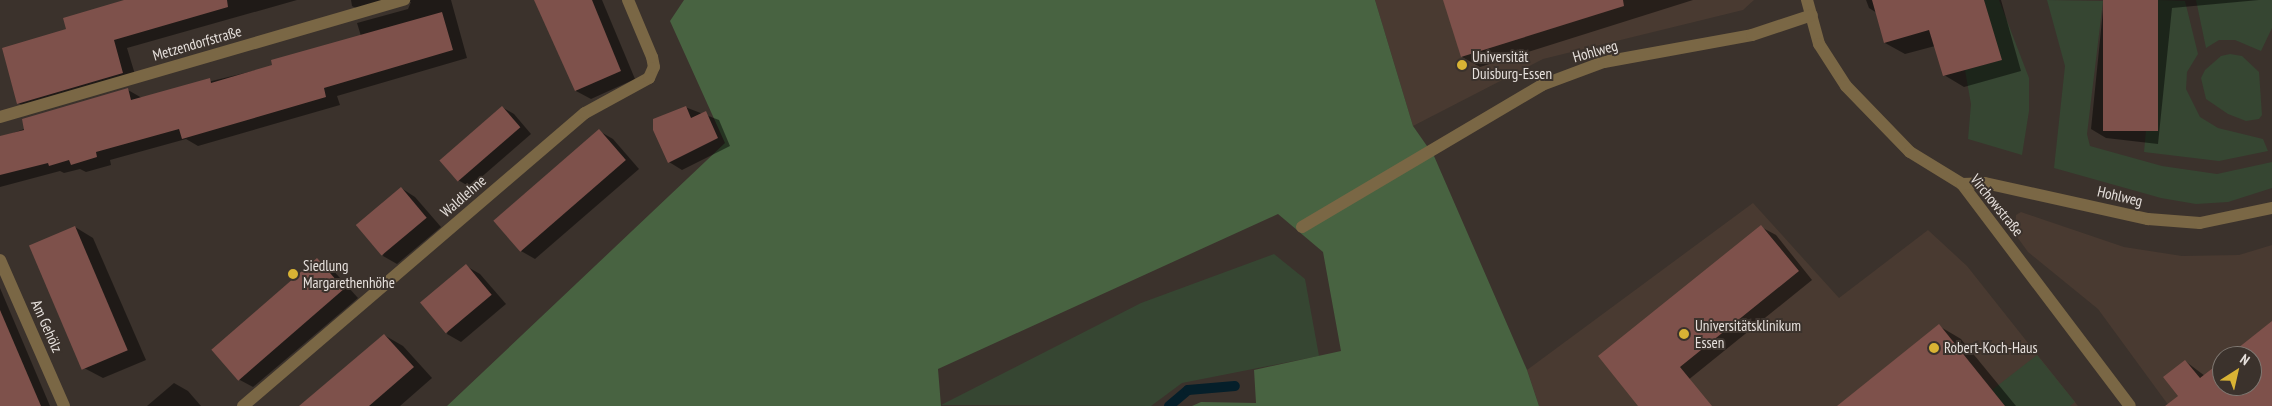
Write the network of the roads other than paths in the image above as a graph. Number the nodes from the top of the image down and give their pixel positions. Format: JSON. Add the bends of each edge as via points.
{"nodes":[{"id":1,"x":404,"y":0,"type":"edge"},
{"id":2,"x":628,"y":0,"type":"edge"},
{"id":3,"x":1807,"y":0,"type":"edge"},
{"id":4,"x":1812,"y":15,"type":"junction"},
{"id":5,"x":0,"y":117,"type":"edge"},
{"id":6,"x":1962,"y":184,"type":"junction"},
{"id":7,"x":2272,"y":208,"type":"edge"},
{"id":8,"x":1302,"y":227,"type":"dead end"},
{"id":9,"x":0,"y":260,"type":"edge"},
{"id":10,"x":64,"y":406,"type":"edge"},
{"id":11,"x":243,"y":406,"type":"edge"},
{"id":12,"x":2130,"y":406,"type":"edge"}],
"edges":[{"from":1,"to":5,"type":"street","name":"Metzendorfstraße"},
{"from":2,"to":11,"type":"street","name":"Waldlehne","via":[[652,57],[654,67],[649,78],[585,113]]},
{"from":3,"to":4,"type":"street","name":"Virchowstraße"},
{"from":4,"to":6,"type":"street","name":"Virchowstraße","via":[[1819,44],[1852,94],[1910,152]]},
{"from":4,"to":8,"type":"street","name":"Hohlweg","via":[[1752,35],[1604,62],[1542,84]]},
{"from":6,"to":7,"type":"street","name":"Hohlweg","via":[[1985,183],[2148,219],[2200,224]]},
{"from":6,"to":12,"type":"street","name":"Virchowstraße"},
{"from":9,"to":10,"type":"street","name":"Am Gehölz"}]}
